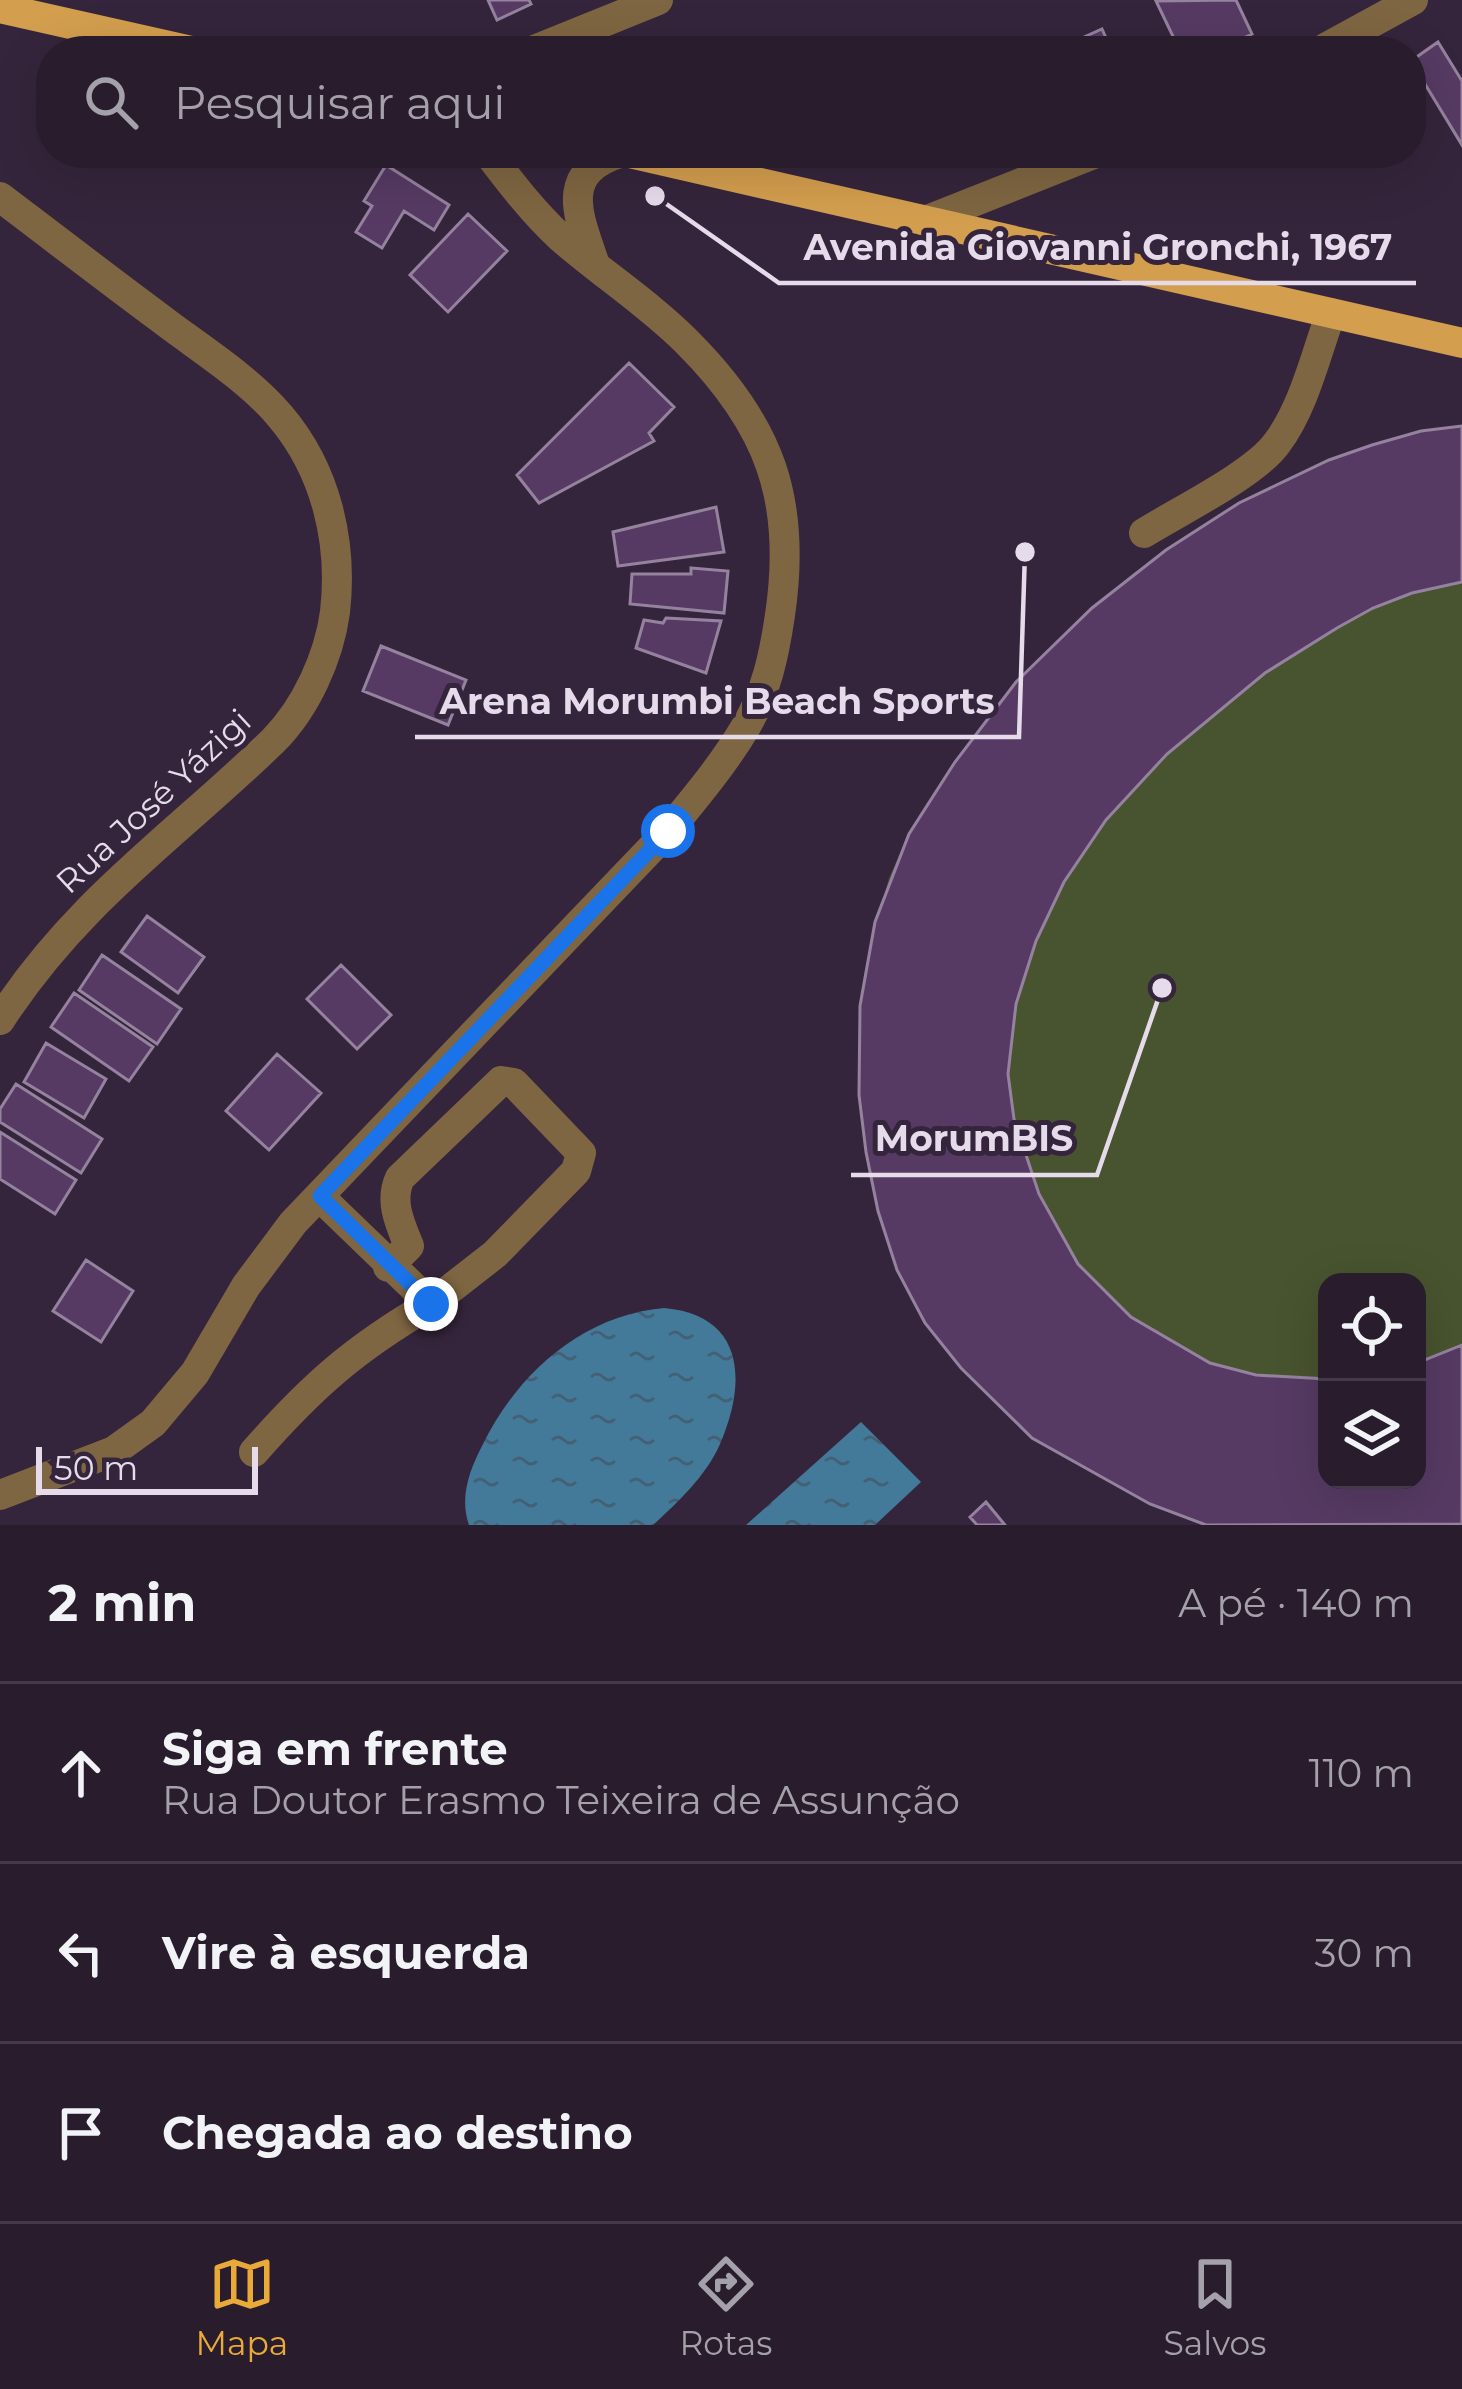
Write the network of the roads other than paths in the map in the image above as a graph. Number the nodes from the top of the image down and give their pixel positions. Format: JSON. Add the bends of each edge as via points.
{"nodes":[{"id":1,"x":658,"y":0,"type":"edge"},
{"id":2,"x":1413,"y":0,"type":"edge"},
{"id":3,"x":0,"y":8,"type":"edge"},
{"id":4,"x":124,"y":36,"type":"edge"},
{"id":5,"x":571,"y":36,"type":"edge"},
{"id":6,"x":1347,"y":36,"type":"edge"},
{"id":7,"x":500,"y":168,"type":"edge"},
{"id":8,"x":594,"y":168,"type":"edge"},
{"id":9,"x":692,"y":168,"type":"edge"},
{"id":10,"x":1058,"y":168,"type":"edge"},
{"id":11,"x":0,"y":197,"type":"edge"},
{"id":12,"x":925,"y":220,"type":"junction"},
{"id":13,"x":595,"y":265,"type":"junction"},
{"id":14,"x":1331,"y":313,"type":"junction"},
{"id":15,"x":1462,"y":343,"type":"edge"},
{"id":16,"x":1144,"y":532,"type":"dead end"},
{"id":17,"x":0,"y":1020,"type":"edge"},
{"id":18,"x":320,"y":1196,"type":"junction"},
{"id":19,"x":388,"y":1267,"type":"junction"},
{"id":20,"x":431,"y":1304,"type":"junction"},
{"id":21,"x":254,"y":1453,"type":"dead end"},
{"id":22,"x":0,"y":1495,"type":"edge"}],
"edges":[{"from":1,"to":5,"type":"street"},
{"from":2,"to":6,"type":"street"},
{"from":3,"to":4,"type":"main road"},
{"from":7,"to":13,"type":"street","via":[[558,236]]},
{"from":8,"to":13,"type":"street","via":[[578,188],[577,212]]},
{"from":9,"to":12,"type":"main road"},
{"from":10,"to":12,"type":"street"},
{"from":11,"to":17,"type":"street","name":"Rua José Yázigi","via":[[279,414],[332,515],[339,578],[313,685],[277,737],[89,906]]},
{"from":12,"to":14,"type":"main road"},
{"from":13,"to":18,"type":"street","via":[[685,340],[758,432],[782,497],[788,545],[771,672],[746,727],[668,831]]},
{"from":14,"to":15,"type":"main road"},
{"from":14,"to":16,"type":"street","via":[[1276,446]]},
{"from":18,"to":19,"type":"street"},
{"from":18,"to":22,"type":"street","via":[[246,1286],[195,1373],[153,1424],[114,1451]]},
{"from":19,"to":20,"type":"street"},
{"from":19,"to":20,"type":"street","via":[[409,1246],[395,1203],[400,1178],[493,1088],[514,1083],[578,1150],[581,1165]]},
{"from":20,"to":21,"type":"street","via":[[336,1368]]}]}
